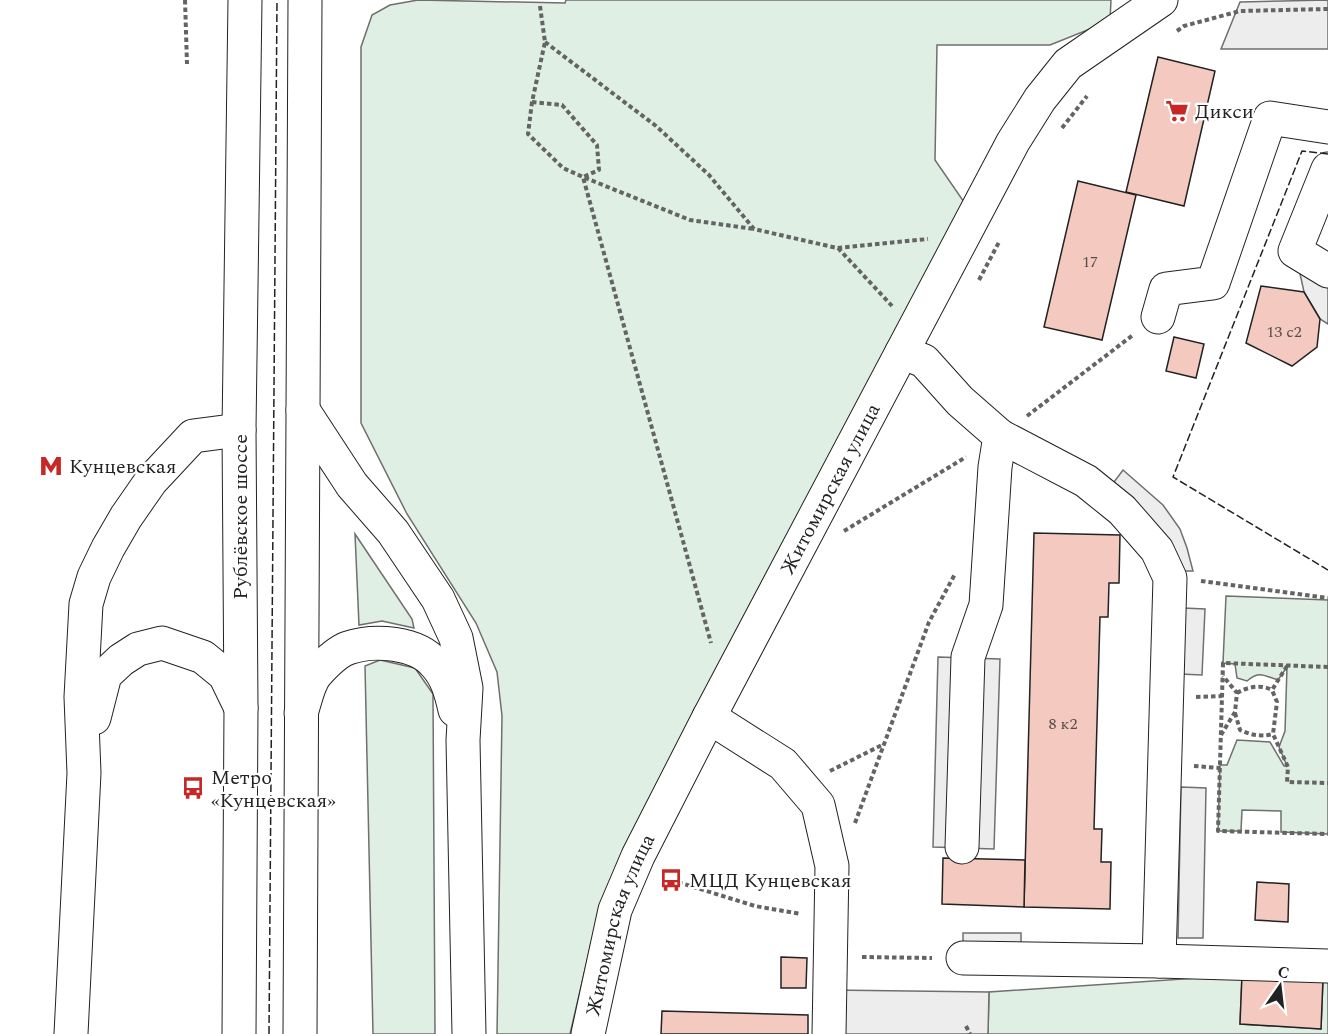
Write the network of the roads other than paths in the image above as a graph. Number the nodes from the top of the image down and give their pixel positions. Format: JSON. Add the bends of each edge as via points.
{"nodes":[{"id":1,"x":245,"y":0,"type":"edge"},
{"id":2,"x":1161,"y":0,"type":"edge"},
{"id":3,"x":308,"y":4,"type":"edge"},
{"id":4,"x":1328,"y":127,"type":"edge"},
{"id":5,"x":1328,"y":170,"type":"edge"},
{"id":6,"x":1328,"y":271,"type":"edge"},
{"id":7,"x":1158,"y":317,"type":"dead end"},
{"id":8,"x":908,"y":341,"type":"junction"},
{"id":9,"x":303,"y":410,"type":"junction"},
{"id":10,"x":239,"y":430,"type":"junction"},
{"id":11,"x":1000,"y":436,"type":"junction"},
{"id":12,"x":241,"y":708,"type":"junction"},
{"id":13,"x":300,"y":716,"type":"junction"},
{"id":14,"x":709,"y":717,"type":"junction"},
{"id":15,"x":463,"y":741,"type":"junction"},
{"id":16,"x":84,"y":773,"type":"junction"},
{"id":17,"x":962,"y":847,"type":"dead end"},
{"id":18,"x":963,"y":958,"type":"road end"},
{"id":19,"x":1159,"y":961,"type":"junction"},
{"id":20,"x":1328,"y":966,"type":"edge"},
{"id":21,"x":71,"y":1034,"type":"edge"},
{"id":22,"x":239,"y":1034,"type":"edge"},
{"id":23,"x":300,"y":1034,"type":"edge"},
{"id":24,"x":469,"y":1034,"type":"edge"},
{"id":25,"x":588,"y":1034,"type":"edge"},
{"id":26,"x":829,"y":1034,"type":"edge"}],
"edges":[{"from":1,"to":10,"type":"street","name":"Рублёвское шоссе"},
{"from":2,"to":8,"type":"street","name":"Житомирская улица","via":[[1068,64],[1040,99],[1013,142]]},
{"from":3,"to":9,"type":"street"},
{"from":4,"to":7,"type":"street","via":[[1270,118],[1213,283],[1166,289]]},
{"from":5,"to":6,"type":"street","via":[[1295,251]]},
{"from":8,"to":11,"type":"street","via":[[960,401]]},
{"from":8,"to":14,"type":"street","name":"Житомирская улица"},
{"from":9,"to":13,"type":"street"},
{"from":9,"to":15,"type":"street","via":[[352,485],[393,532],[438,599],[456,638],[466,688]]},
{"from":10,"to":12,"type":"street","name":"Рублёвское шоссе"},
{"from":10,"to":16,"type":"street","via":[[193,436],[126,517],[94,577],[86,604],[83,640]]},
{"from":11,"to":17,"type":"street","via":[[986,605],[968,657]]},
{"from":11,"to":19,"type":"street","via":[[1086,481],[1122,510],[1157,550],[1170,578]]},
{"from":12,"to":16,"type":"street","via":[[225,675],[203,657],[162,643],[138,649],[105,675]]},
{"from":12,"to":22,"type":"street","name":"Рублёвское шоссе"},
{"from":13,"to":15,"type":"street","via":[[314,676],[335,657],[348,648],[387,642],[410,648],[434,662],[448,682]]},
{"from":13,"to":23,"type":"street"},
{"from":14,"to":25,"type":"street","name":"Житомирская улица","via":[[615,910]]},
{"from":14,"to":26,"type":"street","via":[[783,764],[818,805],[832,866]]},
{"from":15,"to":24,"type":"street"},
{"from":16,"to":21,"type":"street"},
{"from":18,"to":19,"type":"street"},
{"from":19,"to":20,"type":"street"}]}
